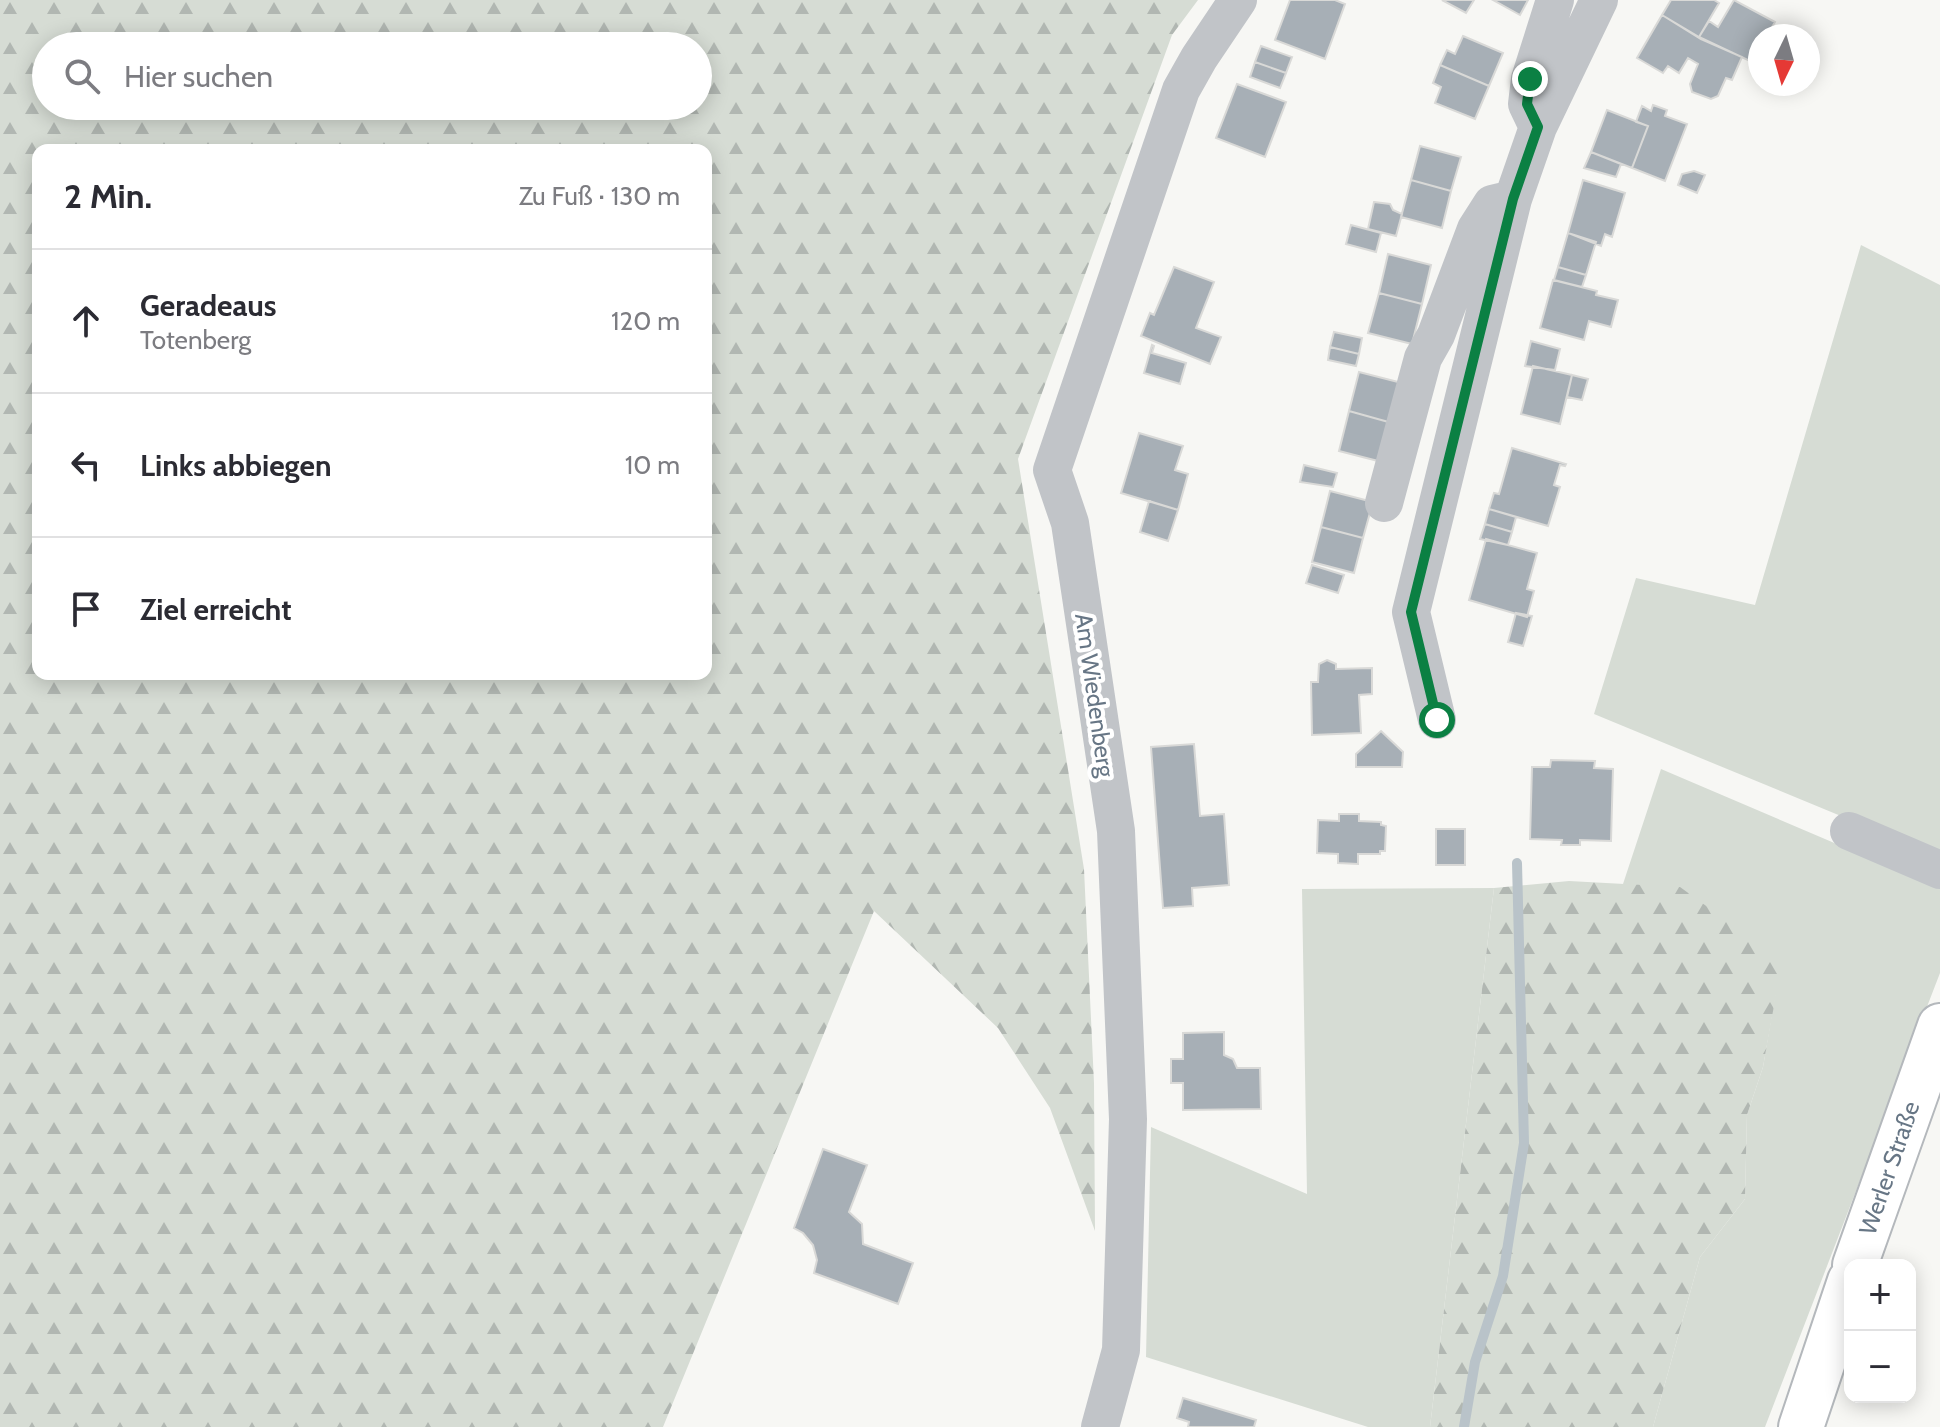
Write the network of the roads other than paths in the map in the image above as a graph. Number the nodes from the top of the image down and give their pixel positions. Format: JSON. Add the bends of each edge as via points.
{"nodes":[{"id":1,"x":1238,"y":0,"type":"edge"},
{"id":2,"x":1555,"y":0,"type":"edge"},
{"id":3,"x":1599,"y":0,"type":"edge"},
{"id":4,"x":1538,"y":127,"type":"junction"},
{"id":5,"x":1513,"y":199,"type":"junction"},
{"id":6,"x":1384,"y":503,"type":"dead end"},
{"id":7,"x":1437,"y":720,"type":"dead end"},
{"id":8,"x":1849,"y":831,"type":"dead end"},
{"id":9,"x":1940,"y":870,"type":"edge"},
{"id":10,"x":1940,"y":1026,"type":"edge"},
{"id":11,"x":1857,"y":1259,"type":"edge"},
{"id":12,"x":1844,"y":1299,"type":"edge"},
{"id":13,"x":1100,"y":1427,"type":"edge"},
{"id":14,"x":1801,"y":1427,"type":"edge"}],
"edges":[{"from":1,"to":13,"type":"street","name":"Am Wiedenberg","via":[[1181,90],[1052,470],[1070,523],[1116,831],[1128,1119],[1121,1350]]},
{"from":2,"to":4,"type":"street","via":[[1530,79],[1527,104]]},
{"from":3,"to":4,"type":"street"},
{"from":4,"to":5,"type":"street"},
{"from":5,"to":6,"type":"street","via":[[1492,204],[1476,229],[1423,358]]},
{"from":5,"to":7,"type":"street","via":[[1411,612]]},
{"from":8,"to":9,"type":"street"},
{"from":10,"to":11,"type":"main road","name":"Werler Straße"},
{"from":12,"to":14,"type":"main road"}]}
